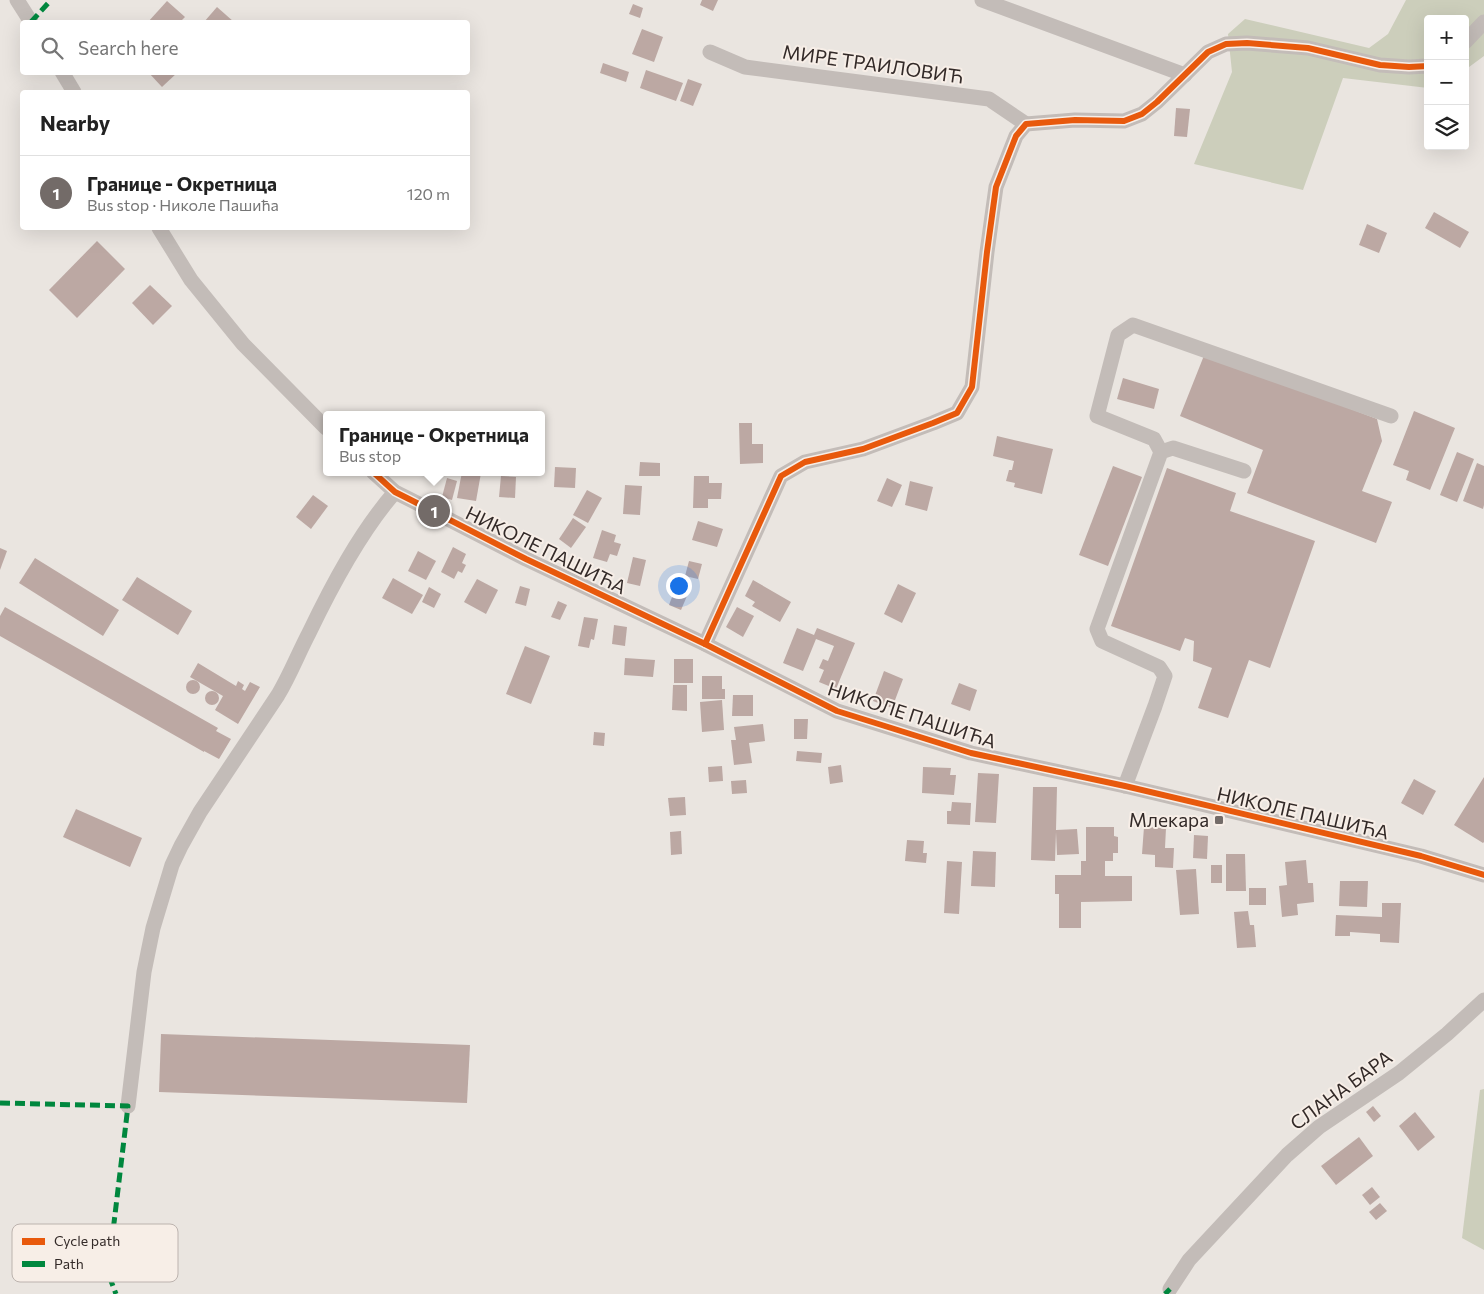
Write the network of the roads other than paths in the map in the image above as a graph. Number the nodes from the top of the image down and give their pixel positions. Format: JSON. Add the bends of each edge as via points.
{"nodes":[{"id":1,"x":17,"y":0,"type":"edge"},
{"id":2,"x":982,"y":0,"type":"edge"},
{"id":3,"x":30,"y":20,"type":"edge"},
{"id":4,"x":1484,"y":22,"type":"edge"},
{"id":5,"x":1469,"y":38,"type":"edge"},
{"id":6,"x":710,"y":52,"type":"dead end"},
{"id":7,"x":1424,"y":66,"type":"edge"},
{"id":8,"x":64,"y":75,"type":"edge"},
{"id":9,"x":1185,"y":75,"type":"junction"},
{"id":10,"x":73,"y":90,"type":"edge"},
{"id":11,"x":1026,"y":124,"type":"junction"},
{"id":12,"x":159,"y":230,"type":"edge"},
{"id":13,"x":1391,"y":416,"type":"dead end"},
{"id":14,"x":323,"y":425,"type":"edge"},
{"id":15,"x":1161,"y":452,"type":"junction"},
{"id":16,"x":1244,"y":471,"type":"dead end"},
{"id":17,"x":377,"y":476,"type":"edge"},
{"id":18,"x":395,"y":492,"type":"junction"},
{"id":19,"x":705,"y":644,"type":"junction"},
{"id":20,"x":1125,"y":786,"type":"junction"},
{"id":21,"x":1484,"y":875,"type":"edge"},
{"id":22,"x":1484,"y":1000,"type":"edge"},
{"id":23,"x":128,"y":1106,"type":"dead end"},
{"id":24,"x":1170,"y":1289,"type":"dead end"}],
"edges":[{"from":1,"to":3,"type":"street"},
{"from":2,"to":9,"type":"street"},
{"from":4,"to":5,"type":"street"},
{"from":6,"to":11,"type":"street","name":"МИРЕ ТРАИЛОВИЋ","via":[[745,67],[989,99]]},
{"from":7,"to":9,"type":"street","via":[[1380,65],[1308,48],[1247,42],[1226,44],[1208,52]]},
{"from":8,"to":10,"type":"street"},
{"from":9,"to":11,"type":"street","via":[[1150,108],[1124,121]]},
{"from":11,"to":19,"type":"street","via":[[1016,136],[996,187],[972,387],[957,413],[863,449],[805,462],[781,476]]},
{"from":12,"to":14,"type":"street","via":[[191,280],[243,344]]},
{"from":13,"to":15,"type":"street","via":[[1132,325],[1118,335],[1097,416],[1154,439]]},
{"from":15,"to":16,"type":"street","via":[[1174,448]]},
{"from":15,"to":20,"type":"street","via":[[1097,629],[1102,641],[1159,667],[1164,676]]},
{"from":17,"to":18,"type":"street","name":"НИКОЛЕ ПАШИЋА"},
{"from":18,"to":19,"type":"street","name":"НИКОЛЕ ПАШИЋА"},
{"from":18,"to":23,"type":"street","via":[[345,564],[278,696],[200,812],[172,865],[146,963]]},
{"from":19,"to":20,"type":"street","name":"НИКОЛЕ ПАШИЋА","via":[[837,711],[971,753]]},
{"from":20,"to":21,"type":"street","name":"НИКОЛЕ ПАШИЋА","via":[[1421,856]]},
{"from":22,"to":24,"type":"street","name":"СЛАНА БАРА","via":[[1399,1074],[1319,1127],[1287,1155],[1189,1260]]}]}
